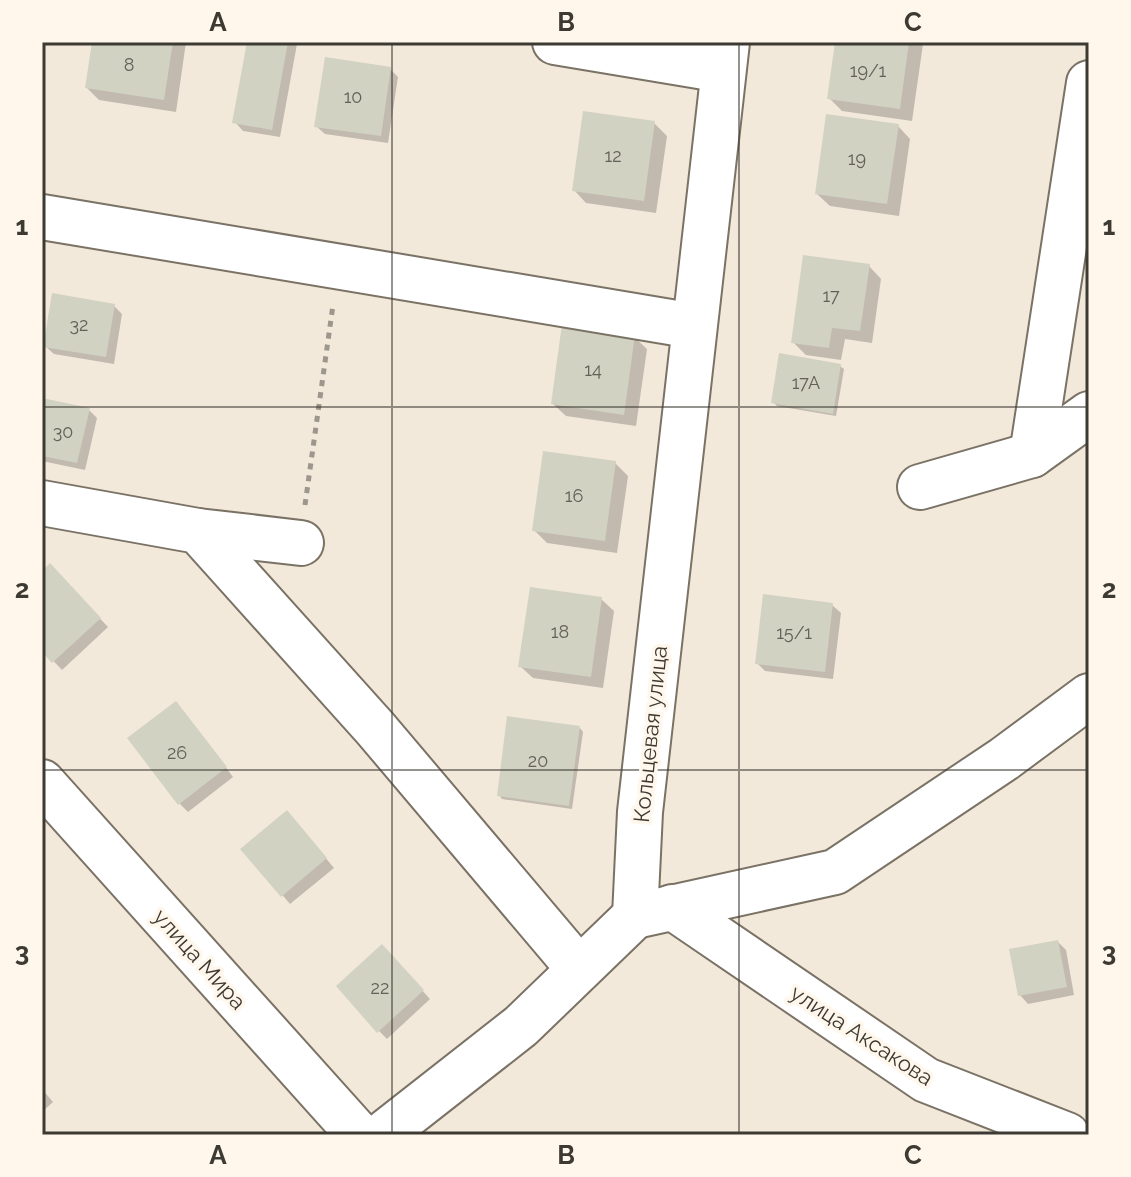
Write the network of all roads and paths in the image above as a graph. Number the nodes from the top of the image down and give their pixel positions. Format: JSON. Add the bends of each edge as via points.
{"nodes":[{"id":1,"x":555,"y":42,"type":"edge"},
{"id":2,"x":725,"y":56,"type":"edge"},
{"id":3,"x":1089,"y":83,"type":"edge"},
{"id":4,"x":42,"y":217,"type":"edge"},
{"id":5,"x":339,"y":269,"type":"junction"},
{"id":6,"x":694,"y":326,"type":"junction"},
{"id":7,"x":1089,"y":414,"type":"edge"},
{"id":8,"x":1032,"y":455,"type":"junction"},
{"id":9,"x":920,"y":487,"type":"dead end"},
{"id":10,"x":42,"y":503,"type":"edge"},
{"id":11,"x":198,"y":531,"type":"junction"},
{"id":12,"x":301,"y":543,"type":"joint"},
{"id":13,"x":1089,"y":696,"type":"edge"},
{"id":14,"x":42,"y":782,"type":"edge"},
{"id":15,"x":654,"y":912,"type":"junction"},
{"id":16,"x":579,"y":969,"type":"junction"},
{"id":17,"x":359,"y":1135,"type":"edge"},
{"id":18,"x":382,"y":1135,"type":"edge"},
{"id":19,"x":1067,"y":1135,"type":"edge"}],
"edges":[{"from":1,"to":2,"type":"street"},
{"from":2,"to":6,"type":"street","name":"Кольцевая улица"},
{"from":3,"to":8,"type":"street"},
{"from":4,"to":5,"type":"street"},
{"from":5,"to":6,"type":"street"},
{"from":5,"to":12,"type":"path"},
{"from":6,"to":15,"type":"street","name":"Кольцевая улица","via":[[640,812]]},
{"from":7,"to":8,"type":"street"},
{"from":8,"to":9,"type":"street"},
{"from":10,"to":11,"type":"street"},
{"from":11,"to":12,"type":"street"},
{"from":11,"to":16,"type":"street","via":[[375,728]]},
{"from":13,"to":15,"type":"street","via":[[835,872]]},
{"from":14,"to":17,"type":"street","name":"улица Мира"},
{"from":15,"to":16,"type":"street"},
{"from":15,"to":19,"type":"street","name":"улица Аксакова","via":[[926,1080]]},
{"from":16,"to":18,"type":"street","via":[[521,1026]]}]}
